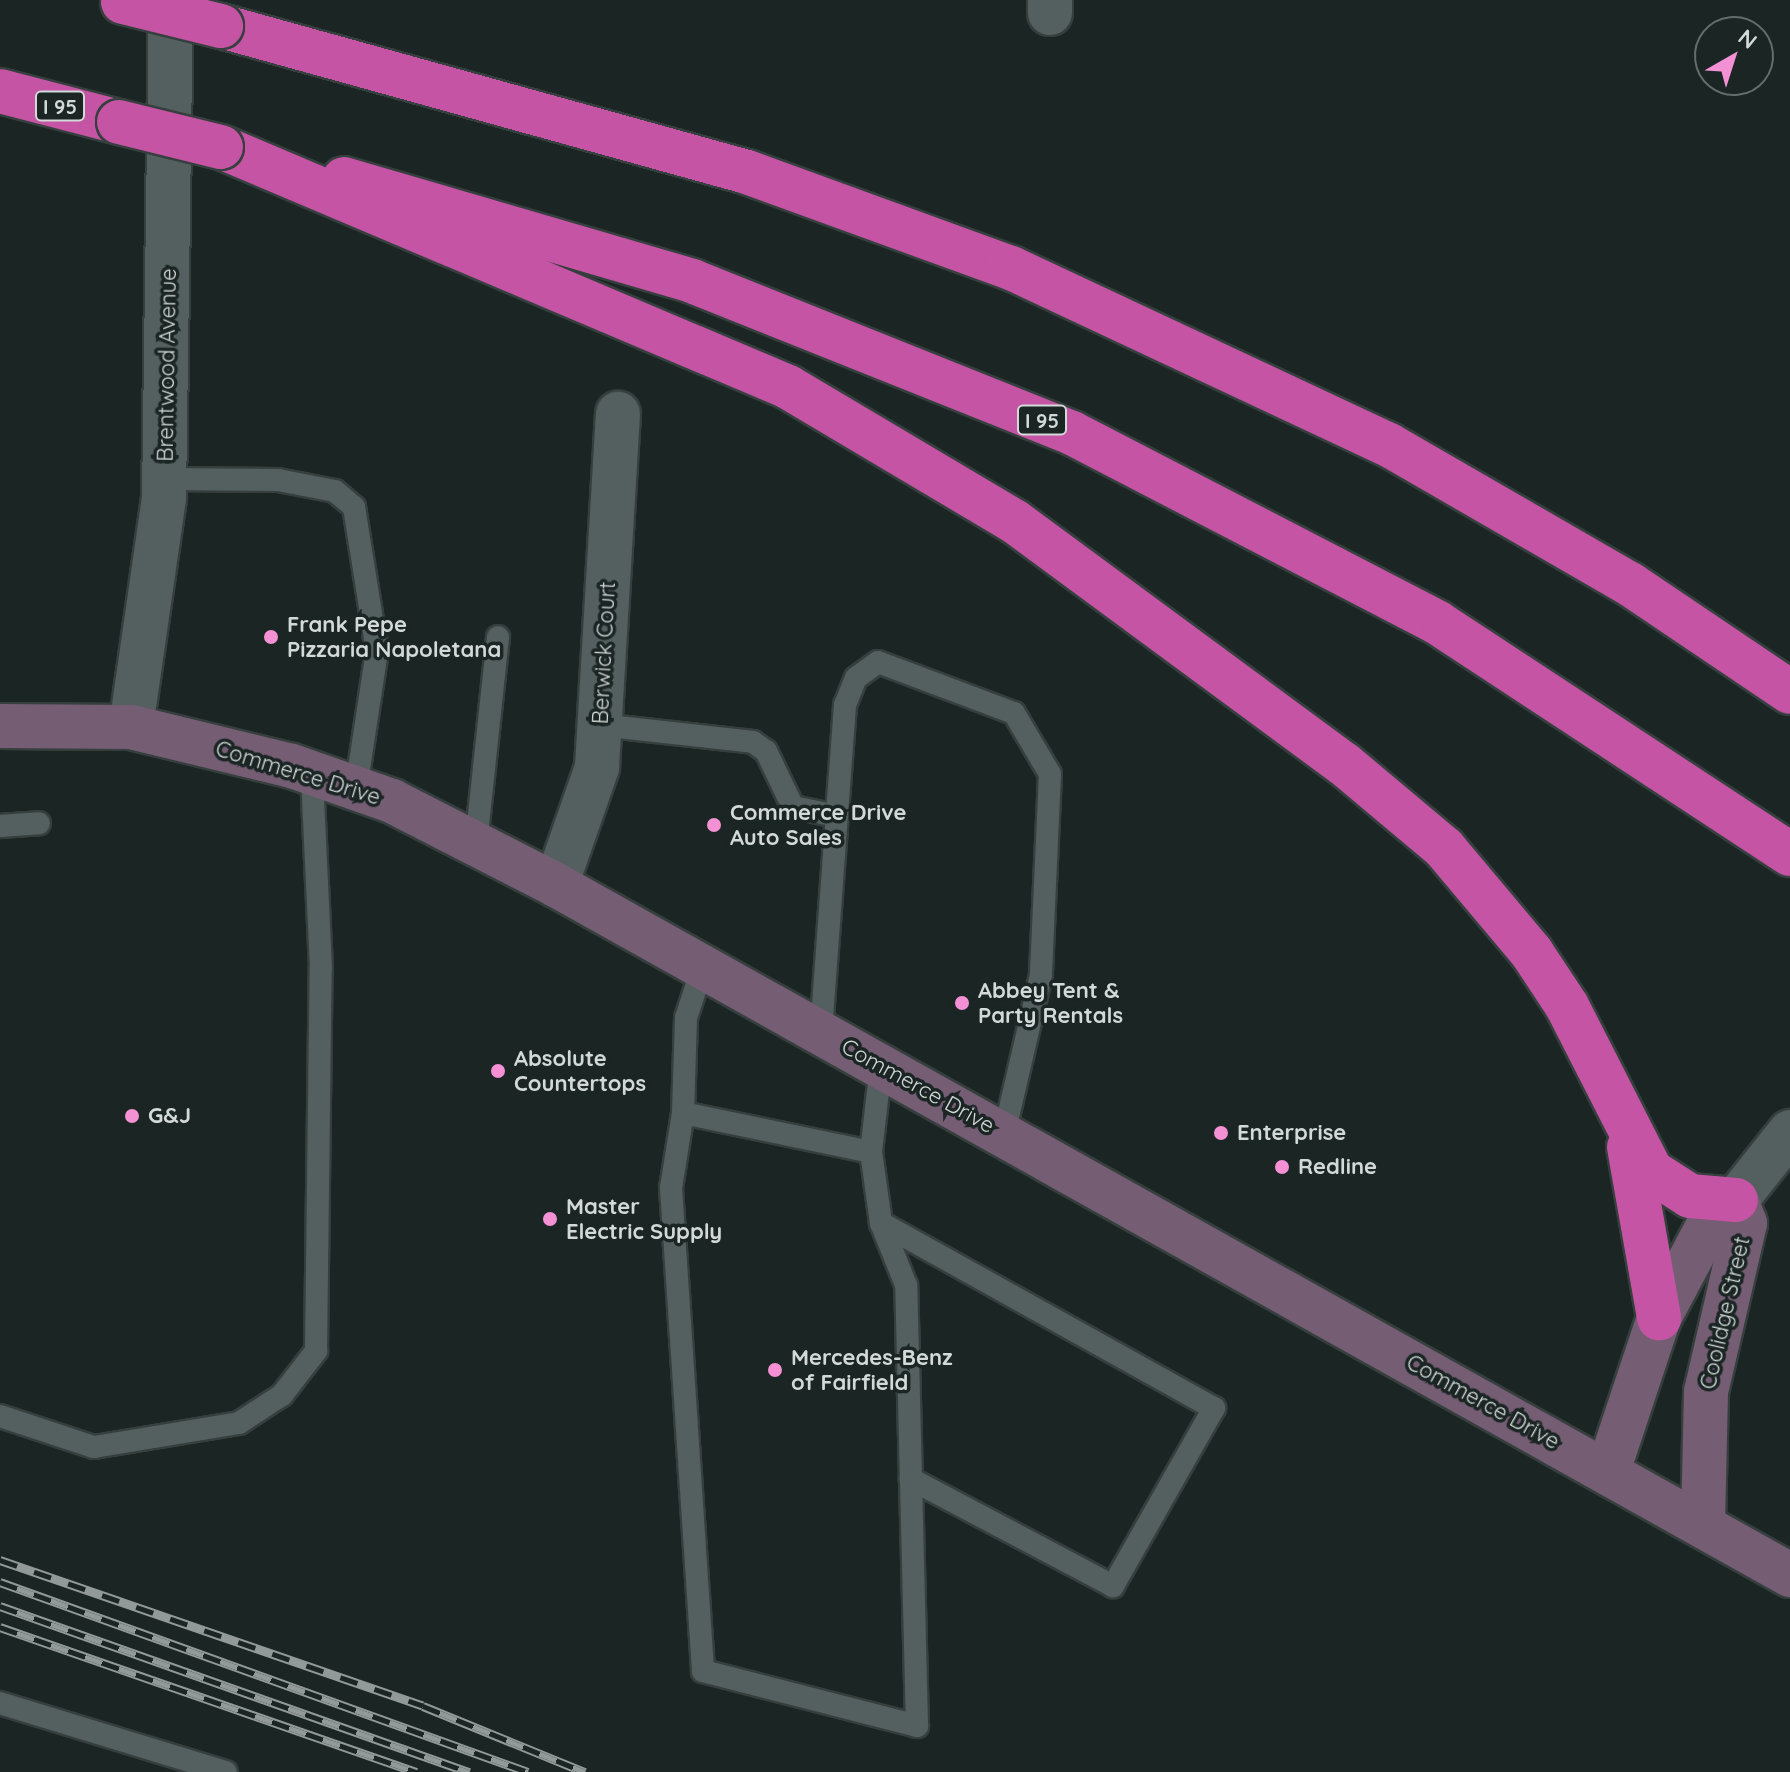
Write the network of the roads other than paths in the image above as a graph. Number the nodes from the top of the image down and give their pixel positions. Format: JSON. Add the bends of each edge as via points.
{"nodes":[{"id":1,"x":171,"y":0,"type":"edge"},
{"id":2,"x":119,"y":1,"type":"edge"},
{"id":3,"x":0,"y":91,"type":"edge"},
{"id":4,"x":0,"y":104,"type":"edge"},
{"id":5,"x":119,"y":122,"type":"junction"},
{"id":6,"x":221,"y":147,"type":"junction"},
{"id":7,"x":618,"y":414,"type":"dead end"},
{"id":8,"x":164,"y":479,"type":"junction"},
{"id":9,"x":498,"y":637,"type":"dead end"},
{"id":10,"x":1790,"y":690,"type":"edge"},
{"id":11,"x":600,"y":725,"type":"junction"},
{"id":12,"x":0,"y":726,"type":"edge"},
{"id":13,"x":131,"y":727,"type":"junction"},
{"id":14,"x":312,"y":774,"type":"junction"},
{"id":15,"x":356,"y":789,"type":"junction"},
{"id":16,"x":837,"y":816,"type":"junction"},
{"id":17,"x":39,"y":823,"type":"dead end"},
{"id":18,"x":0,"y":826,"type":"edge"},
{"id":19,"x":476,"y":843,"type":"junction"},
{"id":20,"x":1790,"y":854,"type":"edge"},
{"id":21,"x":556,"y":885,"type":"junction"},
{"id":22,"x":703,"y":966,"type":"junction"},
{"id":23,"x":821,"y":1032,"type":"junction"},
{"id":24,"x":881,"y":1066,"type":"junction"},
{"id":25,"x":683,"y":1113,"type":"junction"},
{"id":26,"x":1618,"y":1114,"type":"junction"},
{"id":27,"x":1790,"y":1132,"type":"edge"},
{"id":28,"x":1004,"y":1134,"type":"junction"},
{"id":29,"x":871,"y":1152,"type":"junction"},
{"id":30,"x":1736,"y":1200,"type":"junction"},
{"id":31,"x":881,"y":1223,"type":"junction"},
{"id":32,"x":1659,"y":1318,"type":"junction"},
{"id":33,"x":0,"y":1416,"type":"edge"},
{"id":34,"x":1608,"y":1471,"type":"junction"},
{"id":35,"x":911,"y":1479,"type":"junction"},
{"id":36,"x":1703,"y":1524,"type":"junction"},
{"id":37,"x":1790,"y":1575,"type":"edge"},
{"id":38,"x":0,"y":1703,"type":"edge"},
{"id":39,"x":226,"y":1772,"type":"edge"}],
"edges":[{"from":1,"to":8,"type":"street","name":"Brentwood Avenue"},
{"from":2,"to":10,"type":"highway","bridge":true,"via":[[747,172],[1011,268],[1389,445]]},
{"from":3,"to":5,"type":"highway","number":"I 95"},
{"from":4,"to":5,"type":"highway"},
{"from":5,"to":6,"type":"highway","number":"I 95","bridge":true},
{"from":6,"to":20,"type":"highway","number":"I 95","via":[[692,281],[1072,433],[1438,623]]},
{"from":6,"to":26,"type":"highway","via":[[775,381],[1014,521],[1344,764],[1444,848],[1532,953]]},
{"from":7,"to":11,"type":"street","name":"Berwick Court"},
{"from":8,"to":13,"type":"street","name":"Brentwood Avenue"},
{"from":8,"to":15,"type":"lane","via":[[278,480],[335,491],[354,507],[377,651]]},
{"from":9,"to":19,"type":"lane"},
{"from":11,"to":16,"type":"lane","via":[[753,742],[766,751],[793,807]]},
{"from":11,"to":21,"type":"street","name":"Berwick Court","via":[[581,827]]},
{"from":12,"to":13,"type":"main road","name":"Commerce Drive"},
{"from":13,"to":14,"type":"main road","name":"Commerce Drive"},
{"from":14,"to":15,"type":"main road","name":"Commerce Drive"},
{"from":14,"to":33,"type":"lane","via":[[321,968],[316,1351],[282,1395],[239,1423],[94,1447]]},
{"from":15,"to":19,"type":"main road","name":"Commerce Drive"},
{"from":16,"to":23,"type":"lane"},
{"from":16,"to":28,"type":"lane","via":[[845,705],[856,678],[878,662],[1014,713],[1039,746],[1050,774],[1050,884],[1030,1037]]},
{"from":17,"to":18,"type":"lane"},
{"from":19,"to":21,"type":"main road","name":"Commerce Drive"},
{"from":21,"to":22,"type":"main road","name":"Commerce Drive"},
{"from":22,"to":23,"type":"main road","name":"Commerce Drive"},
{"from":22,"to":25,"type":"lane","via":[[686,1018]]},
{"from":23,"to":24,"type":"main road","name":"Commerce Drive"},
{"from":24,"to":28,"type":"main road","name":"Commerce Drive"},
{"from":24,"to":29,"type":"lane"},
{"from":25,"to":29,"type":"lane"},
{"from":25,"to":35,"type":"lane","via":[[671,1188],[703,1671],[917,1726]]},
{"from":26,"to":30,"type":"highway","via":[[1637,1155],[1671,1187],[1712,1202]]},
{"from":26,"to":32,"type":"highway","via":[[1642,1192]]},
{"from":27,"to":30,"type":"street","name":"Coolidge Street"},
{"from":28,"to":34,"type":"main road","name":"Commerce Drive"},
{"from":29,"to":31,"type":"lane"},
{"from":30,"to":32,"type":"main road","name":"Coolidge Street","via":[[1708,1226]]},
{"from":30,"to":36,"type":"main road","name":"Coolidge Street","via":[[1745,1223],[1706,1392]]},
{"from":31,"to":35,"type":"lane","via":[[906,1285]]},
{"from":31,"to":35,"type":"lane","via":[[1214,1408],[1113,1586]]},
{"from":32,"to":34,"type":"main road","name":"Coolidge Street"},
{"from":34,"to":36,"type":"main road","name":"Commerce Drive"},
{"from":36,"to":37,"type":"main road","name":"Commerce Drive"},
{"from":38,"to":39,"type":"lane"}]}
